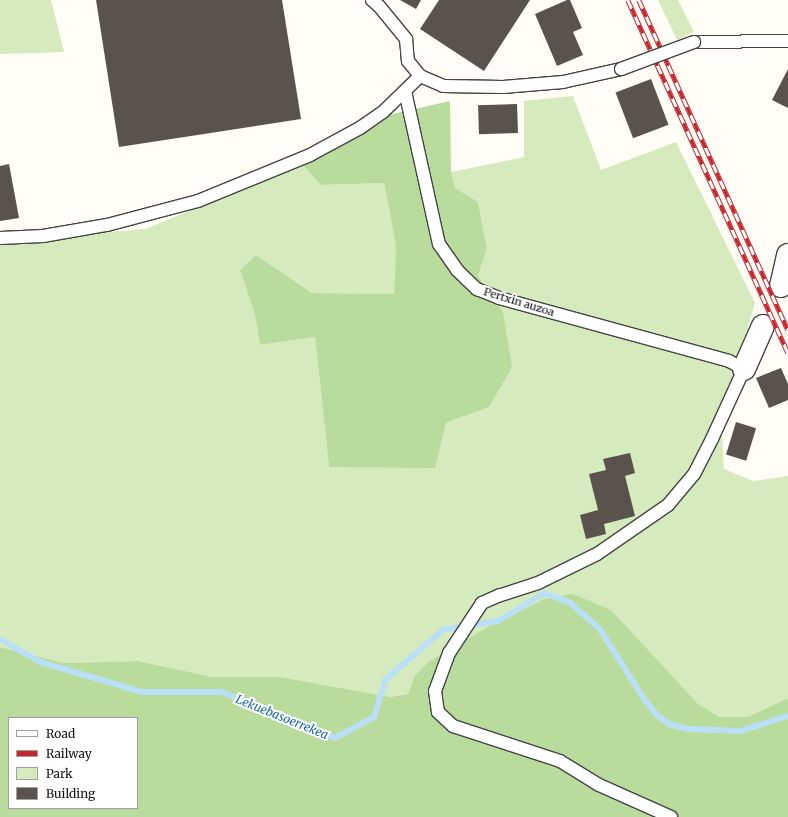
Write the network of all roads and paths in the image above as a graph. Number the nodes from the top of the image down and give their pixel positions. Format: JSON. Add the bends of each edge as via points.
{"nodes":[{"id":1,"x":372,"y":0,"type":"edge"},
{"id":2,"x":788,"y":41,"type":"edge"},
{"id":3,"x":420,"y":76,"type":"junction"},
{"id":4,"x":404,"y":91,"type":"junction"},
{"id":5,"x":0,"y":238,"type":"edge"},
{"id":6,"x":788,"y":256,"type":"edge"},
{"id":7,"x":781,"y":286,"type":"dead end"},
{"id":8,"x":762,"y":326,"type":"dead end"},
{"id":9,"x":744,"y":369,"type":"junction"},
{"id":10,"x":671,"y":817,"type":"edge"}],
"edges":[{"from":1,"to":3,"type":"lane","via":[[406,39],[408,61]]},
{"from":2,"to":3,"type":"lane","bridge":true,"via":[[694,42],[621,69],[564,82],[503,87],[443,86]]},
{"from":3,"to":4,"type":"lane"},
{"from":4,"to":5,"type":"lane","via":[[383,112],[360,128],[310,155],[198,201],[107,225],[43,236]]},
{"from":4,"to":9,"type":"lane","name":"Pertxin auzoa","via":[[439,244],[457,270],[477,289],[499,298],[729,361]]},
{"from":6,"to":7,"type":"street"},
{"from":8,"to":9,"type":"street"},
{"from":9,"to":10,"type":"lane","via":[[694,474],[668,505],[597,554],[538,583],[500,595],[482,604],[449,653],[435,691],[438,712],[453,726],[560,761],[600,786]]}]}
